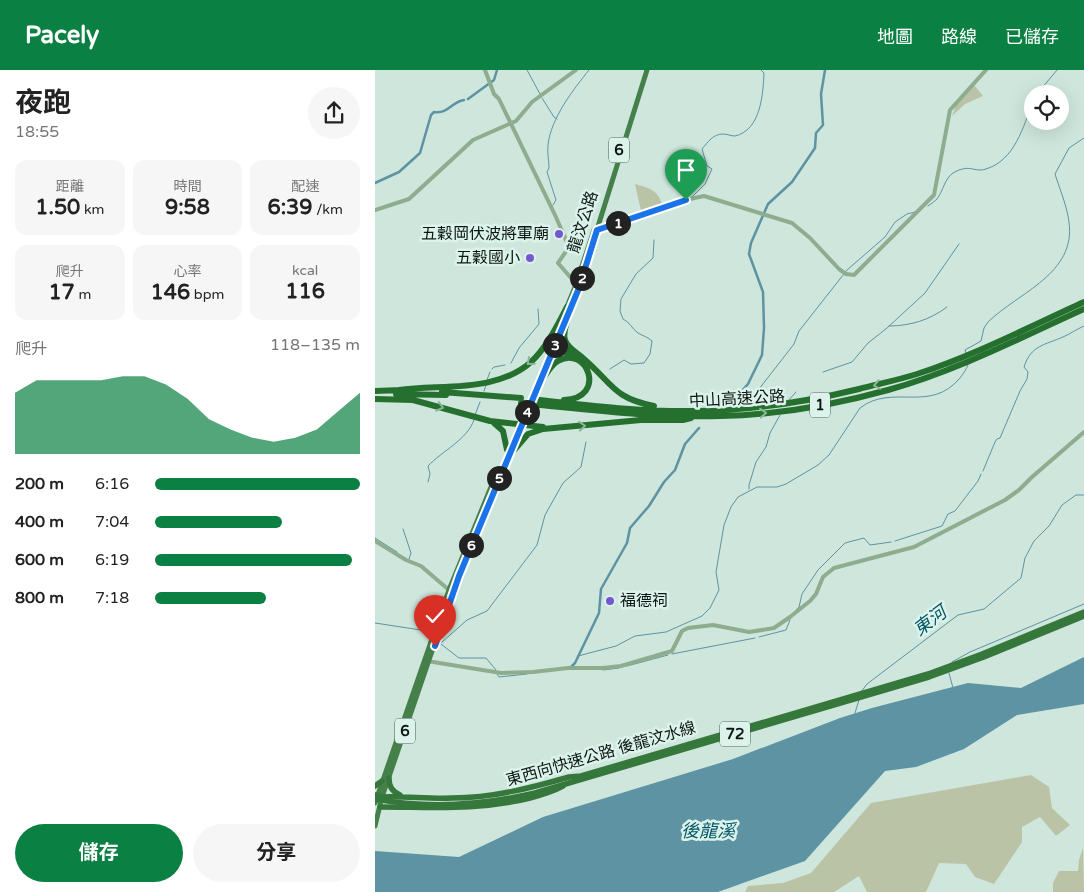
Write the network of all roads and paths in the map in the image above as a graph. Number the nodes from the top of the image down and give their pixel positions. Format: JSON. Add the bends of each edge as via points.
{"nodes":[{"id":1,"x":485,"y":70,"type":"edge"},
{"id":2,"x":576,"y":70,"type":"edge"},
{"id":3,"x":646,"y":70,"type":"edge"},
{"id":4,"x":986,"y":70,"type":"edge"},
{"id":5,"x":511,"y":124,"type":"junction"},
{"id":6,"x":375,"y":210,"type":"edge"},
{"id":7,"x":595,"y":231,"type":"junction"},
{"id":8,"x":578,"y":286,"type":"junction"},
{"id":9,"x":1084,"y":302,"type":"edge"},
{"id":10,"x":570,"y":306,"type":"junction"},
{"id":11,"x":1084,"y":309,"type":"edge"},
{"id":12,"x":552,"y":348,"type":"junction"},
{"id":13,"x":584,"y":358,"type":"junction"},
{"id":14,"x":540,"y":381,"type":"junction"},
{"id":15,"x":399,"y":390,"type":"junction"},
{"id":16,"x":375,"y":391,"type":"edge"},
{"id":17,"x":375,"y":395,"type":"edge"},
{"id":18,"x":375,"y":400,"type":"edge"},
{"id":19,"x":521,"y":400,"type":"junction"},
{"id":20,"x":540,"y":402,"type":"junction"},
{"id":21,"x":552,"y":402,"type":"junction"},
{"id":22,"x":675,"y":410,"type":"junction"},
{"id":23,"x":699,"y":416,"type":"junction"},
{"id":24,"x":490,"y":421,"type":"junction"},
{"id":25,"x":519,"y":425,"type":"junction"},
{"id":26,"x":555,"y":428,"type":"junction"},
{"id":27,"x":1084,"y":432,"type":"edge"},
{"id":28,"x":508,"y":453,"type":"junction"},
{"id":29,"x":375,"y":541,"type":"edge"},
{"id":30,"x":451,"y":590,"type":"junction"},
{"id":31,"x":1084,"y":612,"type":"edge"},
{"id":32,"x":1084,"y":616,"type":"edge"},
{"id":33,"x":427,"y":661,"type":"junction"},
{"id":34,"x":581,"y":776,"type":"junction"},
{"id":35,"x":389,"y":778,"type":"junction"},
{"id":36,"x":382,"y":781,"type":"junction"},
{"id":37,"x":567,"y":784,"type":"junction"},
{"id":38,"x":375,"y":786,"type":"edge"},
{"id":39,"x":402,"y":796,"type":"junction"},
{"id":40,"x":377,"y":799,"type":"edge"},
{"id":41,"x":375,"y":818,"type":"edge"},
{"id":42,"x":375,"y":826,"type":"edge"}],
"edges":[{"from":1,"to":5,"type":"street"},
{"from":2,"to":5,"type":"street","via":[[532,102]]},
{"from":3,"to":7,"type":"main road","name":"龍汶公路","number":"6"},
{"from":4,"to":7,"type":"street","via":[[950,110],[934,195],[854,276],[844,273],[792,223],[704,196],[676,202]]},
{"from":5,"to":6,"type":"street","via":[[473,140],[409,199]]},
{"from":5,"to":8,"type":"street","via":[[569,247],[558,263]]},
{"from":7,"to":8,"type":"main road","name":"龍汶公路","number":"6"},
{"from":8,"to":10,"type":"main road","name":"龍汶公路","number":"6"},
{"from":9,"to":22,"type":"highway","name":"中山高速公路","number":"1","one_way":true,"via":[[956,359],[887,383],[792,403],[739,409]]},
{"from":10,"to":12,"type":"main road","name":"龍汶公路","number":"6"},
{"from":10,"to":13,"type":"highway","via":[[564,333],[566,343]]},
{"from":10,"to":15,"type":"highway","one_way":true,"via":[[540,352],[519,370],[480,384]]},
{"from":23,"to":11,"type":"highway","name":"中山高速公路","number":"1","one_way":true,"via":[[777,412],[889,390],[955,367]]},
{"from":12,"to":13,"type":"highway"},
{"from":12,"to":14,"type":"main road","name":"龍汶公路","number":"6"},
{"from":12,"to":25,"type":"main road","name":"龍汶公路","number":"6"},
{"from":13,"to":22,"type":"highway","via":[[623,396],[635,402]]},
{"from":14,"to":21,"type":"highway","via":[[556,362],[563,359],[579,360],[587,368],[589,382],[584,393],[572,400]]},
{"from":14,"to":25,"type":"main road","name":"龍汶公路","number":"6"},
{"from":15,"to":16,"type":"highway","name":"中山高速公路","number":"1"},
{"from":15,"to":19,"type":"highway","name":"中山高速公路","number":"1","via":[[469,393]]},
{"from":17,"to":19,"type":"highway","name":"中山高速公路","number":"1"},
{"from":18,"to":24,"type":"highway","one_way":true,"via":[[413,400]]},
{"from":19,"to":20,"type":"highway","name":"中山高速公路","number":"1","bridge":true},
{"from":20,"to":21,"type":"highway","name":"中山高速公路","number":"1"},
{"from":20,"to":23,"type":"highway","name":"中山高速公路","number":"1","via":[[634,414]]},
{"from":21,"to":22,"type":"highway","name":"中山高速公路","number":"1"},
{"from":26,"to":23,"type":"highway","one_way":true,"via":[[641,420],[683,420]]},
{"from":24,"to":25,"type":"highway"},
{"from":24,"to":28,"type":"highway","via":[[503,431]]},
{"from":25,"to":26,"type":"highway"},
{"from":25,"to":28,"type":"main road","name":"龍汶公路","number":"6"},
{"from":26,"to":28,"type":"highway","via":[[528,434]]},
{"from":27,"to":33,"type":"street","via":[[1005,500],[914,547],[834,568],[823,577],[810,601],[774,628],[749,632],[713,625],[693,626],[682,631],[672,651],[603,668],[501,673]]},
{"from":28,"to":30,"type":"main road","name":"龍汶公路","number":"6"},
{"from":29,"to":30,"type":"street","via":[[421,566]]},
{"from":30,"to":33,"type":"main road","name":"龍汶公路","number":"6"},
{"from":31,"to":34,"type":"highway","name":"東西向快速公路 後龍汶水線","number":"72","bridge":true,"via":[[928,674]]},
{"from":32,"to":37,"type":"highway","name":"東西向快速公路 後龍汶水線","number":"72","bridge":true,"via":[[929,677]]},
{"from":33,"to":35,"type":"main road","number":"6"},
{"from":33,"to":36,"type":"main road","number":"6"},
{"from":34,"to":39,"type":"highway","via":[[478,796]]},
{"from":34,"to":40,"type":"highway","name":"東西向快速公路 後龍汶水線","number":"72","bridge":true,"via":[[497,798],[465,801]]},
{"from":35,"to":39,"type":"highway","via":[[389,785]]},
{"from":35,"to":40,"type":"main road","number":"6"},
{"from":36,"to":38,"type":"highway"},
{"from":36,"to":40,"type":"main road","number":"6"},
{"from":37,"to":40,"type":"highway","name":"東西向快速公路 後龍汶水線","number":"72","bridge":true,"via":[[479,803],[439,805]]},
{"from":37,"to":40,"type":"highway","bridge":true,"via":[[548,793],[498,804],[452,809],[401,807]]},
{"from":39,"to":40,"type":"highway"},
{"from":40,"to":41,"type":"street"},
{"from":40,"to":42,"type":"main road","number":"6"}]}
